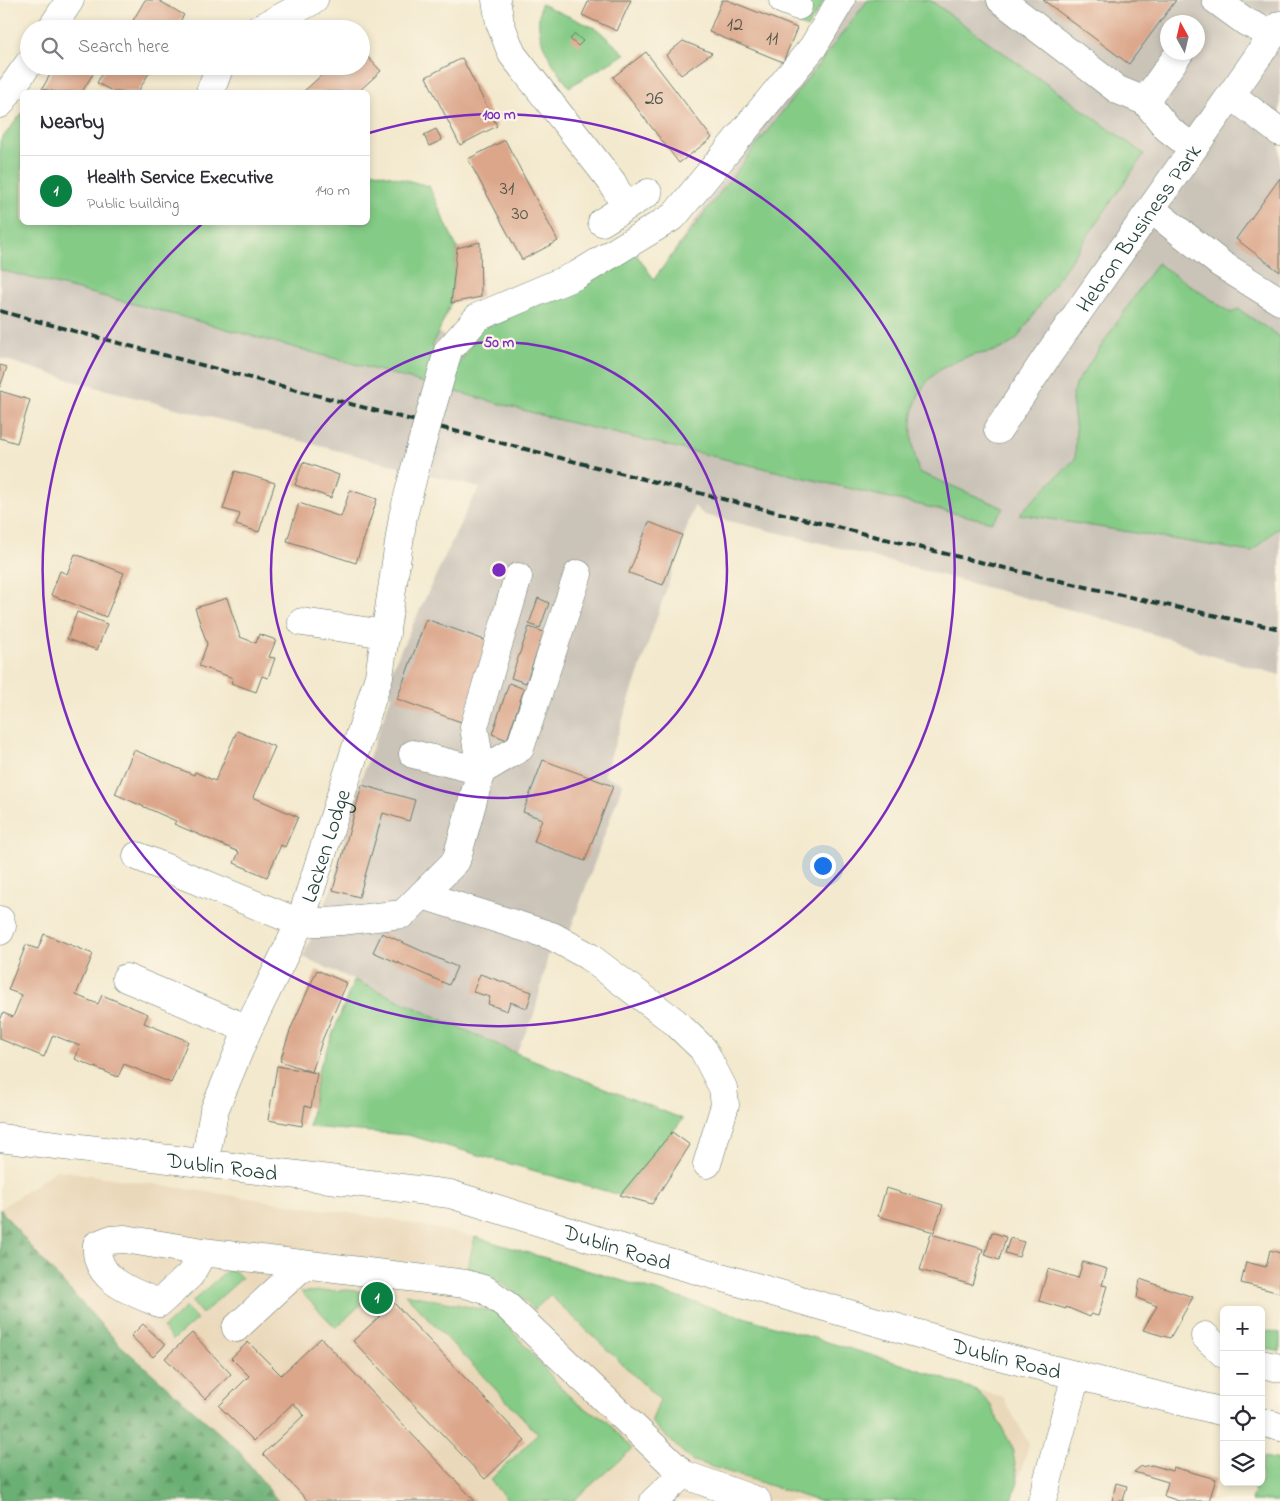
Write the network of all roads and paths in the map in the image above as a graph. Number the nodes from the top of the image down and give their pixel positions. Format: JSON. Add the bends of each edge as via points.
{"nodes":[{"id":1,"x":70,"y":0,"type":"edge"},
{"id":2,"x":314,"y":0,"type":"edge"},
{"id":3,"x":496,"y":0,"type":"edge"},
{"id":4,"x":841,"y":0,"type":"edge"},
{"id":5,"x":1001,"y":0,"type":"edge"},
{"id":6,"x":1216,"y":0,"type":"edge"},
{"id":7,"x":57,"y":20,"type":"edge"},
{"id":8,"x":276,"y":20,"type":"edge"},
{"id":9,"x":1277,"y":30,"type":"edge"},
{"id":10,"x":1174,"y":60,"type":"edge"},
{"id":11,"x":21,"y":75,"type":"edge"},
{"id":12,"x":217,"y":75,"type":"edge"},
{"id":13,"x":211,"y":90,"type":"edge"},
{"id":14,"x":1231,"y":95,"type":"junction"},
{"id":15,"x":1145,"y":101,"type":"junction"},
{"id":16,"x":0,"y":104,"type":"edge"},
{"id":17,"x":1280,"y":132,"type":"edge"},
{"id":18,"x":1194,"y":148,"type":"junction"},
{"id":19,"x":648,"y":193,"type":"dead end"},
{"id":20,"x":625,"y":207,"type":"junction"},
{"id":21,"x":1151,"y":209,"type":"junction"},
{"id":22,"x":602,"y":222,"type":"dead end"},
{"id":23,"x":1280,"y":301,"type":"edge"},
{"id":24,"x":998,"y":430,"type":"dead end"},
{"id":25,"x":578,"y":574,"type":"dead end"},
{"id":26,"x":518,"y":577,"type":"dead end"},
{"id":27,"x":302,"y":622,"type":"dead end"},
{"id":28,"x":386,"y":634,"type":"junction"},
{"id":29,"x":413,"y":754,"type":"dead end"},
{"id":30,"x":481,"y":770,"type":"junction"},
{"id":31,"x":137,"y":856,"type":"dead end"},
{"id":32,"x":422,"y":895,"type":"junction"},
{"id":33,"x":0,"y":920,"type":"edge"},
{"id":34,"x":300,"y":923,"type":"junction"},
{"id":35,"x":0,"y":931,"type":"edge"},
{"id":36,"x":126,"y":978,"type":"dead end"},
{"id":37,"x":248,"y":1029,"type":"junction"},
{"id":38,"x":0,"y":1138,"type":"edge"},
{"id":39,"x":205,"y":1162,"type":"junction"},
{"id":40,"x":707,"y":1164,"type":"dead end"},
{"id":41,"x":203,"y":1252,"type":"dead end"},
{"id":42,"x":304,"y":1265,"type":"junction"},
{"id":43,"x":236,"y":1328,"type":"dead end"},
{"id":44,"x":1265,"y":1365,"type":"edge"},
{"id":45,"x":1280,"y":1368,"type":"edge"},
{"id":46,"x":1076,"y":1375,"type":"junction"},
{"id":47,"x":1220,"y":1411,"type":"edge"},
{"id":48,"x":1265,"y":1423,"type":"edge"},
{"id":49,"x":1280,"y":1427,"type":"edge"},
{"id":50,"x":683,"y":1474,"type":"junction"},
{"id":51,"x":654,"y":1501,"type":"edge"},
{"id":52,"x":757,"y":1501,"type":"edge"},
{"id":53,"x":1042,"y":1501,"type":"edge"}],
"edges":[{"from":1,"to":7,"type":"street"},
{"from":2,"to":8,"type":"street"},
{"from":3,"to":20,"type":"street","via":[[500,23],[512,54],[612,182]]},
{"from":4,"to":28,"type":"street","name":"Lacken Lodge","bridge":true,"via":[[814,47],[674,216],[577,275],[478,317],[448,351],[404,516]]},
{"from":5,"to":15,"type":"street","via":[[1118,90]]},
{"from":6,"to":9,"type":"street","via":[[1246,22]]},
{"from":9,"to":14,"type":"street","name":"Hebron Business Park"},
{"from":10,"to":15,"type":"street"},
{"from":11,"to":16,"type":"street"},
{"from":12,"to":13,"type":"street"},
{"from":14,"to":17,"type":"street"},
{"from":14,"to":18,"type":"street","name":"Hebron Business Park"},
{"from":15,"to":18,"type":"street","via":[[1167,128]]},
{"from":18,"to":21,"type":"street","name":"Hebron Business Park"},
{"from":19,"to":20,"type":"street"},
{"from":20,"to":22,"type":"street"},
{"from":21,"to":23,"type":"street","via":[[1221,264]]},
{"from":21,"to":24,"type":"street","name":"Hebron Business Park"},
{"from":25,"to":30,"type":"street","via":[[520,748]]},
{"from":26,"to":30,"type":"street","via":[[474,727]]},
{"from":27,"to":28,"type":"street"},
{"from":28,"to":34,"type":"street","name":"Lacken Lodge","via":[[380,676]]},
{"from":29,"to":30,"type":"street"},
{"from":30,"to":32,"type":"street","via":[[456,861]]},
{"from":31,"to":34,"type":"street"},
{"from":32,"to":34,"type":"street","via":[[403,914]]},
{"from":32,"to":40,"type":"street","via":[[552,936],[588,956],[675,1022],[703,1050],[723,1088],[725,1105]]},
{"from":33,"to":35,"type":"street"},
{"from":34,"to":37,"type":"street","name":"Lacken Lodge"},
{"from":36,"to":37,"type":"street"},
{"from":37,"to":39,"type":"street","name":"Lacken Lodge","via":[[214,1111]]},
{"from":38,"to":39,"type":"street","name":"Dublin Road"},
{"from":39,"to":46,"type":"street","name":"Dublin Road","via":[[450,1194],[971,1349]]},
{"from":41,"to":42,"type":"street"},
{"from":42,"to":43,"type":"street"},
{"from":42,"to":50,"type":"street","via":[[466,1284],[486,1290],[505,1304]]},
{"from":44,"to":45,"type":"street"},
{"from":46,"to":47,"type":"street","name":"Dublin Road"},
{"from":46,"to":53,"type":"street"},
{"from":48,"to":49,"type":"street"},
{"from":50,"to":51,"type":"street"},
{"from":50,"to":52,"type":"street"}]}
